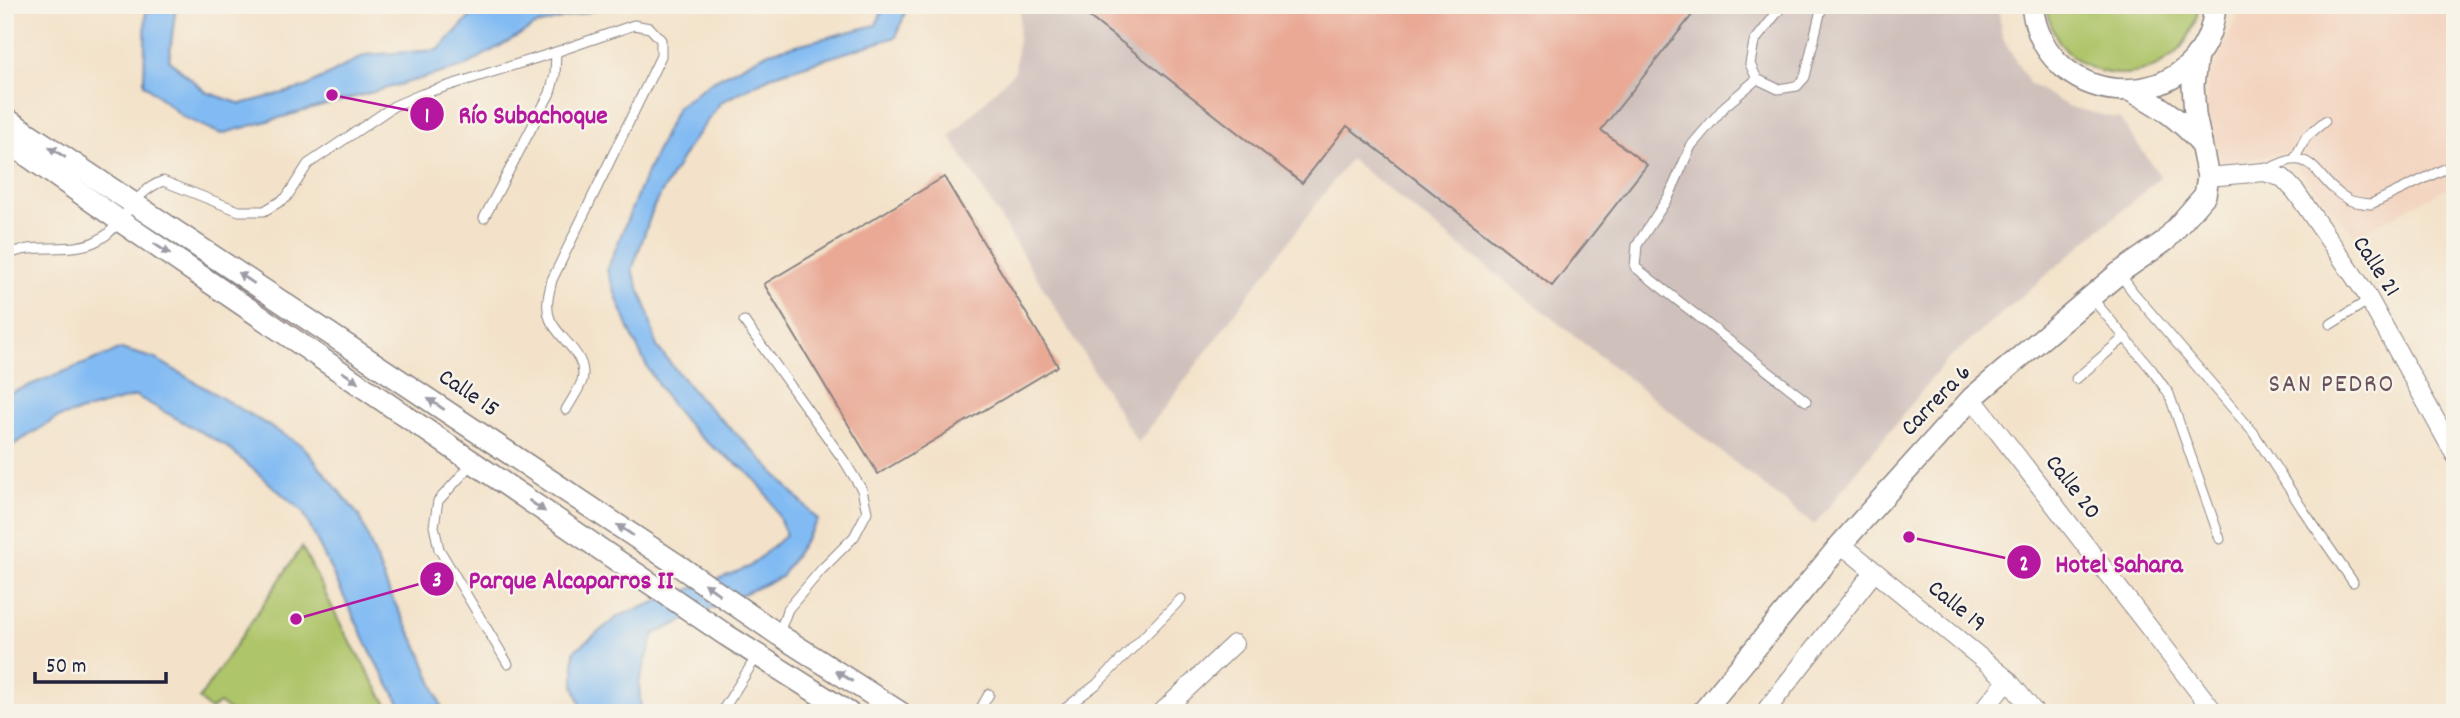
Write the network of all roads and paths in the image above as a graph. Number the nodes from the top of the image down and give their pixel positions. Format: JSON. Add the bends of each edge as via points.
{"nodes":[{"id":1,"x":1783,"y":5,"type":"edge"},
{"id":2,"x":1822,"y":5,"type":"edge"},
{"id":3,"x":2032,"y":5,"type":"edge"},
{"id":4,"x":2217,"y":9,"type":"edge"},
{"id":5,"x":556,"y":52,"type":"junction"},
{"id":6,"x":2197,"y":55,"type":"junction"},
{"id":7,"x":1757,"y":79,"type":"junction"},
{"id":8,"x":2132,"y":91,"type":"junction"},
{"id":9,"x":5,"y":118,"type":"edge"},
{"id":10,"x":2325,"y":121,"type":"dead end"},
{"id":11,"x":5,"y":140,"type":"edge"},
{"id":12,"x":2202,"y":144,"type":"junction"},
{"id":13,"x":2295,"y":158,"type":"junction"},
{"id":14,"x":2455,"y":164,"type":"edge"},
{"id":15,"x":2264,"y":172,"type":"junction"},
{"id":16,"x":2208,"y":177,"type":"junction"},
{"id":17,"x":134,"y":203,"type":"junction"},
{"id":18,"x":484,"y":218,"type":"dead end"},
{"id":19,"x":120,"y":221,"type":"junction"},
{"id":20,"x":5,"y":256,"type":"edge"},
{"id":21,"x":2119,"y":273,"type":"junction"},
{"id":22,"x":2091,"y":297,"type":"junction"},
{"id":23,"x":2369,"y":300,"type":"junction"},
{"id":24,"x":744,"y":321,"type":"dead end"},
{"id":25,"x":2331,"y":324,"type":"dead end"},
{"id":26,"x":2125,"y":337,"type":"junction"},
{"id":27,"x":2076,"y":379,"type":"dead end"},
{"id":28,"x":1972,"y":398,"type":"junction"},
{"id":29,"x":1806,"y":401,"type":"dead end"},
{"id":30,"x":566,"y":410,"type":"dead end"},
{"id":31,"x":492,"y":442,"type":"junction"},
{"id":32,"x":2455,"y":455,"type":"edge"},
{"id":33,"x":474,"y":462,"type":"junction"},
{"id":34,"x":2220,"y":539,"type":"dead end"},
{"id":35,"x":1841,"y":544,"type":"junction"},
{"id":36,"x":1874,"y":572,"type":"junction"},
{"id":37,"x":2353,"y":582,"type":"dead end"},
{"id":38,"x":1181,"y":599,"type":"dead end"},
{"id":39,"x":779,"y":635,"type":"junction"},
{"id":40,"x":1234,"y":644,"type":"dead end"},
{"id":41,"x":757,"y":656,"type":"junction"},
{"id":42,"x":508,"y":664,"type":"dead end"},
{"id":43,"x":2008,"y":680,"type":"junction"},
{"id":44,"x":989,"y":694,"type":"dead end"},
{"id":45,"x":2211,"y":708,"type":"dead end"},
{"id":46,"x":721,"y":713,"type":"edge"},
{"id":47,"x":849,"y":713,"type":"edge"},
{"id":48,"x":901,"y":713,"type":"edge"},
{"id":49,"x":978,"y":713,"type":"edge"},
{"id":50,"x":1059,"y":713,"type":"edge"},
{"id":51,"x":1161,"y":713,"type":"edge"},
{"id":52,"x":1702,"y":713,"type":"edge"},
{"id":53,"x":1764,"y":713,"type":"edge"},
{"id":54,"x":1981,"y":713,"type":"edge"},
{"id":55,"x":2035,"y":713,"type":"edge"}],
"edges":[{"from":1,"to":7,"type":"lane","via":[[1754,43],[1750,64]]},
{"from":2,"to":7,"type":"lane","via":[[1805,77],[1797,86],[1778,89]]},
{"from":3,"to":8,"type":"street","via":[[2044,46],[2060,66],[2081,81]]},
{"from":4,"to":6,"type":"street"},
{"from":5,"to":17,"type":"lane","via":[[394,106],[308,164],[286,198],[264,211],[239,211],[163,181]]},
{"from":5,"to":18,"type":"lane","via":[[550,93]]},
{"from":5,"to":30,"type":"lane","via":[[634,24],[650,28],[661,40],[661,56],[547,299],[550,318],[582,370]]},
{"from":6,"to":8,"type":"street","via":[[2179,73]]},
{"from":6,"to":12,"type":"street","via":[[2193,85]]},
{"from":7,"to":29,"type":"lane","via":[[1725,106],[1691,146],[1669,196],[1637,245],[1635,267]]},
{"from":8,"to":12,"type":"street","via":[[2174,116]]},
{"from":17,"to":9,"type":"street","name":"Calle 15","one_way":true},
{"from":10,"to":13,"type":"lane","via":[[2306,137]]},
{"from":11,"to":19,"type":"street"},
{"from":12,"to":16,"type":"street"},
{"from":13,"to":14,"type":"lane","via":[[2306,160],[2347,199],[2371,204]]},
{"from":13,"to":15,"type":"lane"},
{"from":15,"to":16,"type":"street"},
{"from":15,"to":23,"type":"street","name":"Calle 21","via":[[2283,177],[2296,192]]},
{"from":16,"to":21,"type":"street","name":"Carrera 6","via":[[2205,195],[2165,241]]},
{"from":17,"to":19,"type":"lane"},
{"from":31,"to":17,"type":"street","name":"Calle 15","one_way":true},
{"from":19,"to":20,"type":"lane","via":[[103,238],[86,246]]},
{"from":19,"to":33,"type":"street","one_way":true},
{"from":21,"to":22,"type":"street","name":"Carrera 6"},
{"from":21,"to":37,"type":"lane","via":[[2253,432]]},
{"from":22,"to":26,"type":"lane"},
{"from":22,"to":28,"type":"street","name":"Carrera 6"},
{"from":23,"to":25,"type":"lane"},
{"from":23,"to":32,"type":"street","name":"Calle 21"},
{"from":24,"to":39,"type":"lane","via":[[845,462],[862,490],[867,512],[855,537],[788,609]]},
{"from":26,"to":27,"type":"lane"},
{"from":26,"to":34,"type":"lane","via":[[2169,394]]},
{"from":28,"to":35,"type":"street","name":"Carrera 6"},
{"from":28,"to":45,"type":"street","name":"Calle 20"},
{"from":31,"to":33,"type":"street"},
{"from":39,"to":31,"type":"street","name":"Calle 15","one_way":true},
{"from":33,"to":41,"type":"street","one_way":true},
{"from":33,"to":42,"type":"lane","via":[[438,501],[434,526],[439,549]]},
{"from":35,"to":36,"type":"street","name":"Calle 19"},
{"from":35,"to":52,"type":"street","name":"Carrera 6"},
{"from":36,"to":43,"type":"street","name":"Calle 19"},
{"from":36,"to":53,"type":"street"},
{"from":38,"to":50,"type":"lane","via":[[1097,684]]},
{"from":39,"to":41,"type":"street"},
{"from":48,"to":39,"type":"street","name":"Calle 15","one_way":true},
{"from":40,"to":51,"type":"street"},
{"from":41,"to":46,"type":"lane"},
{"from":41,"to":47,"type":"street"},
{"from":43,"to":54,"type":"street"},
{"from":43,"to":55,"type":"street","name":"Calle 19"},
{"from":44,"to":49,"type":"lane"}]}
